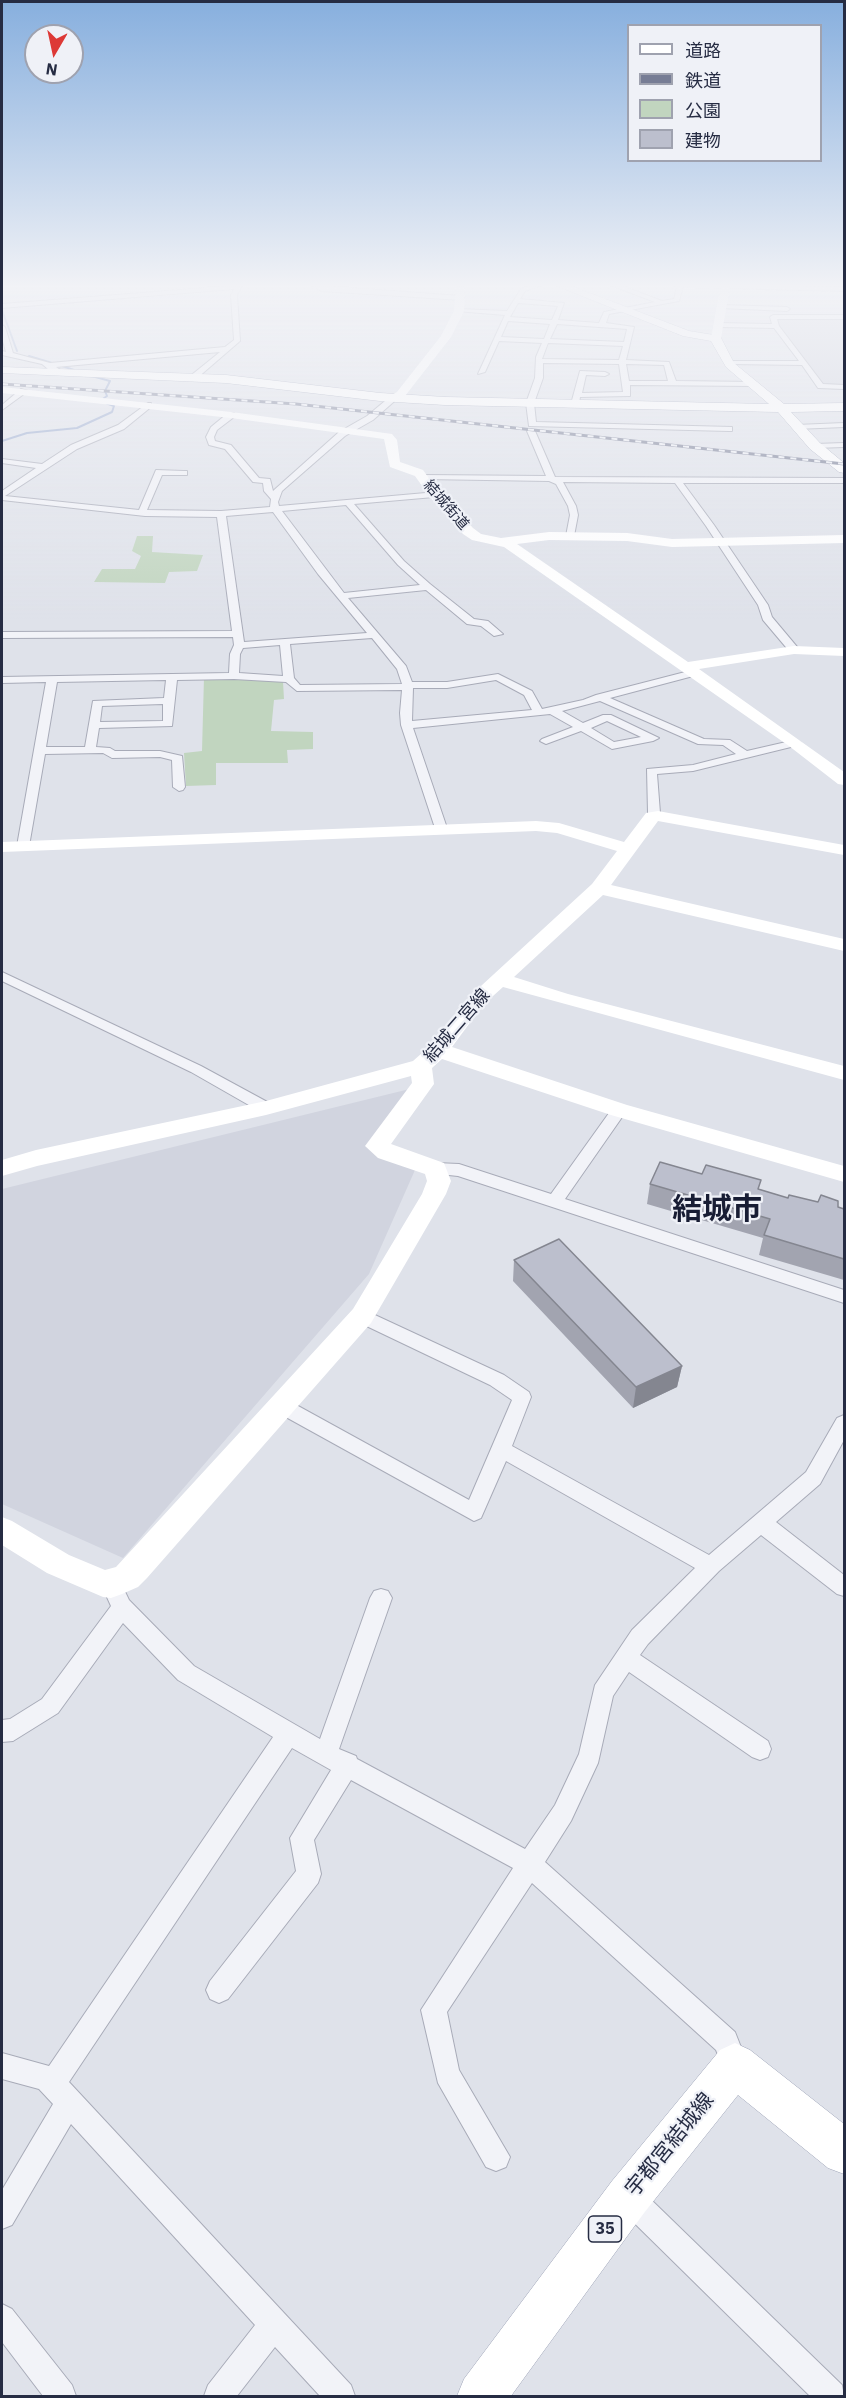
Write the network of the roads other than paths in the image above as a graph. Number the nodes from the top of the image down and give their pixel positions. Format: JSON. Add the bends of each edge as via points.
{"nodes":[{"id":1,"x":16,"y":397,"type":"edge"},
{"id":2,"x":76,"y":397,"type":"edge"},
{"id":3,"x":385,"y":397,"type":"edge"},
{"id":4,"x":532,"y":397,"type":"edge"},
{"id":5,"x":573,"y":397,"type":"edge"},
{"id":6,"x":593,"y":397,"type":"edge"},
{"id":7,"x":768,"y":397,"type":"edge"},
{"id":8,"x":394,"y":398,"type":"junction"},
{"id":9,"x":530,"y":404,"type":"junction"},
{"id":10,"x":148,"y":405,"type":"junction"},
{"id":11,"x":844,"y":407,"type":"edge"},
{"id":12,"x":2,"y":408,"type":"edge"},
{"id":13,"x":781,"y":408,"type":"junction"},
{"id":14,"x":231,"y":415,"type":"junction"},
{"id":15,"x":844,"y":425,"type":"edge"},
{"id":16,"x":796,"y":427,"type":"junction"},
{"id":17,"x":729,"y":429,"type":"dead end"},
{"id":18,"x":351,"y":430,"type":"junction"},
{"id":19,"x":531,"y":431,"type":"dead end"},
{"id":20,"x":844,"y":445,"type":"edge"},
{"id":21,"x":820,"y":451,"type":"junction"},
{"id":22,"x":844,"y":456,"type":"edge"},
{"id":23,"x":2,"y":461,"type":"edge"},
{"id":24,"x":44,"y":467,"type":"junction"},
{"id":25,"x":844,"y":469,"type":"edge"},
{"id":26,"x":184,"y":473,"type":"dead end"},
{"id":27,"x":423,"y":477,"type":"junction"},
{"id":28,"x":552,"y":480,"type":"junction"},
{"id":29,"x":844,"y":480,"type":"edge"},
{"id":30,"x":677,"y":481,"type":"junction"},
{"id":31,"x":434,"y":494,"type":"junction"},
{"id":32,"x":2,"y":496,"type":"edge"},
{"id":33,"x":274,"y":497,"type":"junction"},
{"id":34,"x":348,"y":502,"type":"junction"},
{"id":35,"x":275,"y":508,"type":"junction"},
{"id":36,"x":142,"y":512,"type":"junction"},
{"id":37,"x":221,"y":514,"type":"junction"},
{"id":38,"x":570,"y":536,"type":"junction"},
{"id":39,"x":844,"y":538,"type":"edge"},
{"id":40,"x":502,"y":542,"type":"junction"},
{"id":41,"x":719,"y":542,"type":"junction"},
{"id":42,"x":429,"y":587,"type":"junction"},
{"id":43,"x":341,"y":596,"type":"junction"},
{"id":44,"x":375,"y":634,"type":"junction"},
{"id":45,"x":498,"y":634,"type":"dead end"},
{"id":46,"x":2,"y":635,"type":"edge"},
{"id":47,"x":238,"y":640,"type":"junction"},
{"id":48,"x":285,"y":642,"type":"junction"},
{"id":49,"x":794,"y":650,"type":"junction"},
{"id":50,"x":844,"y":652,"type":"edge"},
{"id":51,"x":689,"y":670,"type":"junction"},
{"id":52,"x":172,"y":676,"type":"junction"},
{"id":53,"x":234,"y":676,"type":"junction"},
{"id":54,"x":289,"y":679,"type":"junction"},
{"id":55,"x":2,"y":680,"type":"edge"},
{"id":56,"x":52,"y":680,"type":"junction"},
{"id":57,"x":408,"y":686,"type":"junction"},
{"id":58,"x":600,"y":697,"type":"junction"},
{"id":59,"x":169,"y":701,"type":"junction"},
{"id":60,"x":553,"y":711,"type":"junction"},
{"id":61,"x":539,"y":713,"type":"junction"},
{"id":62,"x":94,"y":725,"type":"junction"},
{"id":63,"x":407,"y":725,"type":"junction"},
{"id":64,"x":582,"y":727,"type":"junction"},
{"id":65,"x":546,"y":741,"type":"dead end"},
{"id":66,"x":795,"y":743,"type":"junction"},
{"id":67,"x":90,"y":750,"type":"junction"},
{"id":68,"x":41,"y":751,"type":"junction"},
{"id":69,"x":745,"y":755,"type":"junction"},
{"id":70,"x":844,"y":780,"type":"edge"},
{"id":71,"x":179,"y":787,"type":"dead end"},
{"id":72,"x":652,"y":817,"type":"junction"},
{"id":73,"x":441,"y":828,"type":"junction"},
{"id":74,"x":23,"y":846,"type":"junction"},
{"id":75,"x":2,"y":847,"type":"edge"},
{"id":76,"x":628,"y":849,"type":"junction"},
{"id":77,"x":844,"y":850,"type":"edge"},
{"id":78,"x":599,"y":888,"type":"junction"},
{"id":79,"x":844,"y":945,"type":"edge"},
{"id":80,"x":2,"y":976,"type":"edge"},
{"id":81,"x":499,"y":979,"type":"junction"},
{"id":82,"x":439,"y":1050,"type":"junction"},
{"id":83,"x":421,"y":1066,"type":"junction"},
{"id":84,"x":844,"y":1073,"type":"edge"},
{"id":85,"x":266,"y":1108,"type":"junction"},
{"id":86,"x":619,"y":1110,"type":"junction"},
{"id":87,"x":2,"y":1168,"type":"edge"},
{"id":88,"x":436,"y":1169,"type":"junction"},
{"id":89,"x":844,"y":1174,"type":"edge"},
{"id":90,"x":555,"y":1201,"type":"junction"},
{"id":91,"x":844,"y":1297,"type":"edge"},
{"id":92,"x":362,"y":1316,"type":"junction"},
{"id":93,"x":282,"y":1406,"type":"junction"},
{"id":94,"x":844,"y":1423,"type":"edge"},
{"id":95,"x":501,"y":1449,"type":"junction"},
{"id":96,"x":760,"y":1522,"type":"junction"},
{"id":97,"x":2,"y":1530,"type":"edge"},
{"id":98,"x":712,"y":1565,"type":"junction"},
{"id":99,"x":844,"y":1587,"type":"edge"},
{"id":100,"x":116,"y":1595,"type":"junction"},
{"id":101,"x":381,"y":1598,"type":"dead end"},
{"id":102,"x":626,"y":1658,"type":"junction"},
{"id":103,"x":2,"y":1731,"type":"edge"},
{"id":104,"x":288,"y":1734,"type":"junction"},
{"id":105,"x":760,"y":1749,"type":"dead end"},
{"id":106,"x":326,"y":1753,"type":"junction"},
{"id":107,"x":348,"y":1764,"type":"junction"},
{"id":108,"x":529,"y":1864,"type":"junction"},
{"id":109,"x":219,"y":1990,"type":"dead end"},
{"id":110,"x":735,"y":2065,"type":"junction"},
{"id":111,"x":2,"y":2066,"type":"edge"},
{"id":112,"x":61,"y":2093,"type":"junction"},
{"id":113,"x":841,"y":2139,"type":"edge"},
{"id":114,"x":495,"y":2157,"type":"dead end"},
{"id":115,"x":628,"y":2197,"type":"junction"},
{"id":116,"x":2,"y":2215,"type":"edge"},
{"id":117,"x":2,"y":2319,"type":"edge"},
{"id":118,"x":274,"y":2325,"type":"junction"},
{"id":119,"x":61,"y":2397,"type":"edge"},
{"id":120,"x":219,"y":2397,"type":"edge"},
{"id":121,"x":340,"y":2397,"type":"edge"},
{"id":122,"x":481,"y":2397,"type":"edge"},
{"id":123,"x":831,"y":2397,"type":"edge"}],
"edges":[{"from":1,"to":12,"type":"street"},
{"from":2,"to":10,"type":"street","name":"結城街道"},
{"from":3,"to":8,"type":"main road"},
{"from":4,"to":9,"type":"street"},
{"from":5,"to":9,"type":"main road"},
{"from":6,"to":13,"type":"main road"},
{"from":7,"to":13,"type":"main road"},
{"from":8,"to":9,"type":"main road"},
{"from":8,"to":18,"type":"street"},
{"from":9,"to":17,"type":"street","via":[[532,423]]},
{"from":10,"to":14,"type":"street","name":"結城街道"},
{"from":10,"to":24,"type":"street","via":[[122,427],[74,447]]},
{"from":11,"to":13,"type":"main road"},
{"from":13,"to":16,"type":"main road"},
{"from":14,"to":18,"type":"street","name":"結城街道"},
{"from":14,"to":33,"type":"street","via":[[214,429],[210,437],[213,443],[228,447],[256,480],[267,481],[268,491]]},
{"from":15,"to":16,"type":"street"},
{"from":16,"to":21,"type":"main road"},
{"from":18,"to":27,"type":"street","name":"結城街道","via":[[388,436],[394,464]]},
{"from":18,"to":33,"type":"street"},
{"from":19,"to":28,"type":"street"},
{"from":20,"to":21,"type":"street"},
{"from":21,"to":22,"type":"street"},
{"from":21,"to":25,"type":"main road"},
{"from":23,"to":24,"type":"street"},
{"from":24,"to":32,"type":"street"},
{"from":26,"to":36,"type":"street","via":[[159,472]]},
{"from":27,"to":28,"type":"street"},
{"from":27,"to":31,"type":"street","name":"結城街道"},
{"from":28,"to":30,"type":"street"},
{"from":28,"to":38,"type":"street","via":[[559,482],[572,506]]},
{"from":29,"to":30,"type":"street"},
{"from":30,"to":41,"type":"street"},
{"from":31,"to":34,"type":"street"},
{"from":31,"to":40,"type":"street","name":"結城街道","via":[[474,536]]},
{"from":32,"to":36,"type":"street"},
{"from":33,"to":35,"type":"street"},
{"from":34,"to":35,"type":"street"},
{"from":34,"to":42,"type":"street","via":[[401,563]]},
{"from":35,"to":37,"type":"street"},
{"from":35,"to":43,"type":"street"},
{"from":36,"to":37,"type":"street"},
{"from":37,"to":47,"type":"street"},
{"from":38,"to":40,"type":"street"},
{"from":38,"to":41,"type":"street"},
{"from":39,"to":41,"type":"street"},
{"from":40,"to":51,"type":"street","name":"結城街道"},
{"from":41,"to":49,"type":"street","via":[[763,605],[767,618]]},
{"from":42,"to":43,"type":"street"},
{"from":42,"to":45,"type":"street","via":[[471,622],[484,623]]},
{"from":43,"to":44,"type":"street"},
{"from":44,"to":48,"type":"street"},
{"from":44,"to":57,"type":"street","via":[[402,668]]},
{"from":46,"to":47,"type":"street"},
{"from":47,"to":48,"type":"street"},
{"from":47,"to":53,"type":"street"},
{"from":48,"to":54,"type":"street"},
{"from":49,"to":50,"type":"street"},
{"from":49,"to":51,"type":"street"},
{"from":51,"to":58,"type":"street"},
{"from":51,"to":66,"type":"street","name":"結城街道"},
{"from":52,"to":53,"type":"street"},
{"from":52,"to":56,"type":"street"},
{"from":52,"to":59,"type":"street"},
{"from":53,"to":54,"type":"street"},
{"from":54,"to":57,"type":"street","via":[[297,688]]},
{"from":55,"to":56,"type":"street"},
{"from":56,"to":68,"type":"street"},
{"from":57,"to":61,"type":"street","via":[[447,685],[498,676],[528,693]]},
{"from":57,"to":63,"type":"street"},
{"from":58,"to":60,"type":"street"},
{"from":58,"to":69,"type":"street","via":[[702,742],[726,742]]},
{"from":59,"to":62,"type":"street","via":[[97,703]]},
{"from":59,"to":62,"type":"street","via":[[168,724]]},
{"from":60,"to":61,"type":"street"},
{"from":60,"to":64,"type":"street"},
{"from":61,"to":63,"type":"street"},
{"from":62,"to":67,"type":"street"},
{"from":63,"to":73,"type":"street"},
{"from":64,"to":64,"type":"street","via":[[612,746],[653,738],[607,717]]},
{"from":64,"to":65,"type":"street"},
{"from":66,"to":69,"type":"street"},
{"from":66,"to":70,"type":"street","name":"結城街道"},
{"from":67,"to":68,"type":"street"},
{"from":67,"to":71,"type":"street","via":[[178,758]]},
{"from":68,"to":74,"type":"street"},
{"from":69,"to":72,"type":"street","via":[[693,768],[651,771]]},
{"from":72,"to":76,"type":"street","name":"結城二宮線"},
{"from":72,"to":77,"type":"street"},
{"from":73,"to":74,"type":"street"},
{"from":73,"to":76,"type":"street","via":[[547,827]]},
{"from":74,"to":75,"type":"street"},
{"from":76,"to":78,"type":"street","name":"結城二宮線"},
{"from":78,"to":79,"type":"street"},
{"from":78,"to":81,"type":"street","name":"結城二宮線"},
{"from":80,"to":85,"type":"street","via":[[196,1069]]},
{"from":81,"to":82,"type":"street","name":"結城二宮線","via":[[476,1001]]},
{"from":81,"to":84,"type":"street"},
{"from":82,"to":83,"type":"street","name":"結城二宮線"},
{"from":82,"to":86,"type":"street"},
{"from":83,"to":85,"type":"street","name":"結城二宮線"},
{"from":83,"to":88,"type":"street","via":[[423,1084],[377,1146]]},
{"from":85,"to":87,"type":"street","name":"結城二宮線"},
{"from":86,"to":89,"type":"street"},
{"from":86,"to":90,"type":"street"},
{"from":88,"to":90,"type":"street","via":[[459,1170]]},
{"from":88,"to":92,"type":"street","via":[[439,1181],[434,1194]]},
{"from":90,"to":91,"type":"street"},
{"from":92,"to":93,"type":"street"},
{"from":92,"to":95,"type":"street","via":[[497,1380],[522,1397]]},
{"from":93,"to":95,"type":"street","via":[[474,1512]]},
{"from":93,"to":100,"type":"street","via":[[127,1577]]},
{"from":94,"to":96,"type":"street","via":[[813,1478]]},
{"from":95,"to":98,"type":"street"},
{"from":96,"to":98,"type":"street"},
{"from":96,"to":99,"type":"street"},
{"from":97,"to":100,"type":"street"},
{"from":98,"to":102,"type":"street","via":[[640,1637]]},
{"from":100,"to":103,"type":"street","via":[[50,1706],[13,1730]]},
{"from":100,"to":104,"type":"street","via":[[186,1673]]},
{"from":101,"to":106,"type":"street"},
{"from":102,"to":105,"type":"street"},
{"from":102,"to":108,"type":"street","via":[[603,1692],[586,1765],[563,1813]]},
{"from":104,"to":106,"type":"street"},
{"from":104,"to":112,"type":"street"},
{"from":106,"to":107,"type":"street"},
{"from":107,"to":108,"type":"street"},
{"from":107,"to":109,"type":"street","via":[[302,1838],[309,1874]]},
{"from":108,"to":110,"type":"street","via":[[726,2041]]},
{"from":108,"to":114,"type":"street","via":[[434,2010],[447,2074]]},
{"from":110,"to":113,"type":"main road"},
{"from":110,"to":115,"type":"main road","name":"宇都宮結城線","number":"35"},
{"from":111,"to":112,"type":"street","via":[[47,2078]]},
{"from":112,"to":116,"type":"street"},
{"from":112,"to":118,"type":"street"},
{"from":115,"to":122,"type":"main road","name":"宇都宮結城線","number":"35"},
{"from":115,"to":123,"type":"street"},
{"from":117,"to":119,"type":"street"},
{"from":118,"to":120,"type":"street"},
{"from":118,"to":121,"type":"street"}]}
